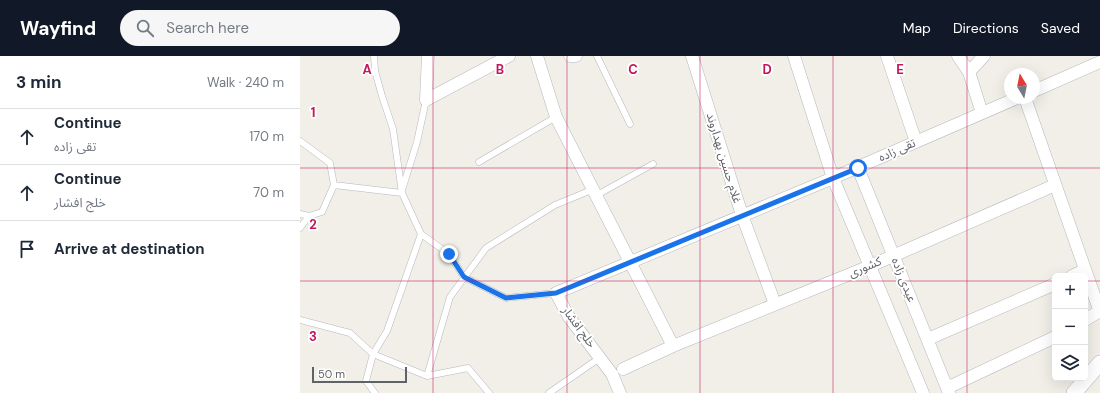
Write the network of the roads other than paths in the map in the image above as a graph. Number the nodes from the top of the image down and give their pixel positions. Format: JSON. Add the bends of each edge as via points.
{"nodes":[{"id":1,"x":374,"y":56,"type":"edge"},
{"id":2,"x":428,"y":56,"type":"edge"},
{"id":3,"x":509,"y":56,"type":"edge"},
{"id":4,"x":537,"y":56,"type":"edge"},
{"id":5,"x":570,"y":56,"type":"edge"},
{"id":6,"x":576,"y":56,"type":"edge"},
{"id":7,"x":597,"y":56,"type":"edge"},
{"id":8,"x":692,"y":56,"type":"edge"},
{"id":9,"x":794,"y":56,"type":"edge"},
{"id":10,"x":887,"y":56,"type":"edge"},
{"id":11,"x":958,"y":56,"type":"edge"},
{"id":12,"x":984,"y":56,"type":"edge"},
{"id":13,"x":1100,"y":62,"type":"edge"},
{"id":14,"x":969,"y":72,"type":"junction"},
{"id":15,"x":1040,"y":87,"type":"edge"},
{"id":16,"x":426,"y":100,"type":"junction"},
{"id":17,"x":1004,"y":104,"type":"edge"},
{"id":18,"x":1027,"y":104,"type":"edge"},
{"id":19,"x":982,"y":113,"type":"junction"},
{"id":20,"x":556,"y":116,"type":"junction"},
{"id":21,"x":630,"y":124,"type":"dead end"},
{"id":22,"x":300,"y":141,"type":"edge"},
{"id":23,"x":916,"y":142,"type":"junction"},
{"id":24,"x":479,"y":162,"type":"dead end"},
{"id":25,"x":653,"y":164,"type":"dead end"},
{"id":26,"x":858,"y":168,"type":"junction"},
{"id":27,"x":833,"y":178,"type":"junction"},
{"id":28,"x":334,"y":185,"type":"junction"},
{"id":29,"x":1055,"y":185,"type":"junction"},
{"id":30,"x":595,"y":192,"type":"junction"},
{"id":31,"x":402,"y":193,"type":"junction"},
{"id":32,"x":300,"y":214,"type":"edge"},
{"id":33,"x":742,"y":215,"type":"junction"},
{"id":34,"x":309,"y":216,"type":"junction"},
{"id":35,"x":300,"y":228,"type":"edge"},
{"id":36,"x":421,"y":234,"type":"junction"},
{"id":37,"x":893,"y":255,"type":"junction"},
{"id":38,"x":631,"y":262,"type":"junction"},
{"id":39,"x":870,"y":266,"type":"junction"},
{"id":40,"x":1085,"y":270,"type":"junction"},
{"id":41,"x":1078,"y":273,"type":"edge"},
{"id":42,"x":464,"y":277,"type":"junction"},
{"id":43,"x":1052,"y":285,"type":"edge"},
{"id":44,"x":556,"y":293,"type":"junction"},
{"id":45,"x":775,"y":304,"type":"junction"},
{"id":46,"x":1100,"y":312,"type":"edge"},
{"id":47,"x":1088,"y":318,"type":"edge"},
{"id":48,"x":300,"y":320,"type":"edge"},
{"id":49,"x":1052,"y":338,"type":"edge"},
{"id":50,"x":928,"y":339,"type":"junction"},
{"id":51,"x":673,"y":346,"type":"junction"},
{"id":52,"x":373,"y":354,"type":"junction"},
{"id":53,"x":601,"y":357,"type":"junction"},
{"id":54,"x":1100,"y":363,"type":"edge"},
{"id":55,"x":623,"y":369,"type":"dead end"},
{"id":56,"x":427,"y":376,"type":"junction"},
{"id":57,"x":948,"y":390,"type":"edge"},
{"id":58,"x":375,"y":393,"type":"edge"},
{"id":59,"x":489,"y":393,"type":"edge"},
{"id":60,"x":550,"y":393,"type":"edge"},
{"id":61,"x":620,"y":393,"type":"edge"},
{"id":62,"x":923,"y":393,"type":"edge"},
{"id":63,"x":1074,"y":393,"type":"edge"}],
"edges":[{"from":1,"to":31,"type":"lane","via":[[375,71],[393,129]]},
{"from":2,"to":16,"type":"street"},
{"from":3,"to":16,"type":"street"},
{"from":4,"to":20,"type":"street"},
{"from":5,"to":6,"type":"street"},
{"from":7,"to":21,"type":"lane"},
{"from":8,"to":33,"type":"street","name":"غلام حسین بهداروند"},
{"from":9,"to":27,"type":"street"},
{"from":10,"to":23,"type":"street"},
{"from":11,"to":14,"type":"street"},
{"from":12,"to":14,"type":"street"},
{"from":13,"to":15,"type":"street"},
{"from":14,"to":19,"type":"street"},
{"from":16,"to":31,"type":"lane"},
{"from":17,"to":19,"type":"street","name":"تقی زاده"},
{"from":18,"to":29,"type":"street"},
{"from":19,"to":23,"type":"street","name":"تقی زاده"},
{"from":20,"to":24,"type":"lane"},
{"from":20,"to":30,"type":"street"},
{"from":22,"to":28,"type":"lane","via":[[330,163]]},
{"from":23,"to":26,"type":"street","name":"تقی زاده"},
{"from":25,"to":30,"type":"lane"},
{"from":26,"to":27,"type":"street","name":"تقی زاده"},
{"from":26,"to":37,"type":"street","name":"عیدی زاده"},
{"from":27,"to":33,"type":"street","name":"تقی زاده"},
{"from":27,"to":39,"type":"street"},
{"from":28,"to":31,"type":"lane"},
{"from":28,"to":34,"type":"lane","via":[[322,212]]},
{"from":29,"to":37,"type":"street","name":"کشوری"},
{"from":29,"to":40,"type":"street"},
{"from":30,"to":38,"type":"street"},
{"from":30,"to":42,"type":"lane","via":[[555,205],[486,248]]},
{"from":31,"to":36,"type":"lane"},
{"from":32,"to":34,"type":"lane"},
{"from":33,"to":38,"type":"street","name":"تقی زاده"},
{"from":33,"to":45,"type":"street","name":"غلام حسین بهداروند"},
{"from":34,"to":35,"type":"lane"},
{"from":36,"to":42,"type":"lane","via":[[449,254]]},
{"from":36,"to":52,"type":"lane","via":[[387,331]]},
{"from":37,"to":39,"type":"street","name":"کشوری"},
{"from":37,"to":50,"type":"street","name":"عیدی زاده"},
{"from":38,"to":44,"type":"street","name":"تقی زاده"},
{"from":38,"to":51,"type":"street"},
{"from":39,"to":45,"type":"street","name":"کشوری"},
{"from":39,"to":62,"type":"street"},
{"from":40,"to":41,"type":"street"},
{"from":40,"to":46,"type":"street"},
{"from":42,"to":44,"type":"lane","name":"خلج افشار","via":[[506,298]]},
{"from":42,"to":56,"type":"lane","via":[[450,297]]},
{"from":43,"to":50,"type":"street"},
{"from":44,"to":53,"type":"street","name":"خلج افشار","via":[[569,317]]},
{"from":45,"to":51,"type":"street","name":"کشوری"},
{"from":46,"to":47,"type":"street"},
{"from":48,"to":52,"type":"lane","via":[[350,333]]},
{"from":49,"to":57,"type":"street"},
{"from":50,"to":57,"type":"street","name":"عیدی زاده"},
{"from":51,"to":55,"type":"street","name":"کشوری"},
{"from":52,"to":56,"type":"lane"},
{"from":52,"to":58,"type":"lane","via":[[366,381]]},
{"from":53,"to":60,"type":"lane"},
{"from":53,"to":61,"type":"street","name":"خلج افشار"},
{"from":54,"to":63,"type":"street"},
{"from":56,"to":59,"type":"lane","via":[[468,368]]}]}
